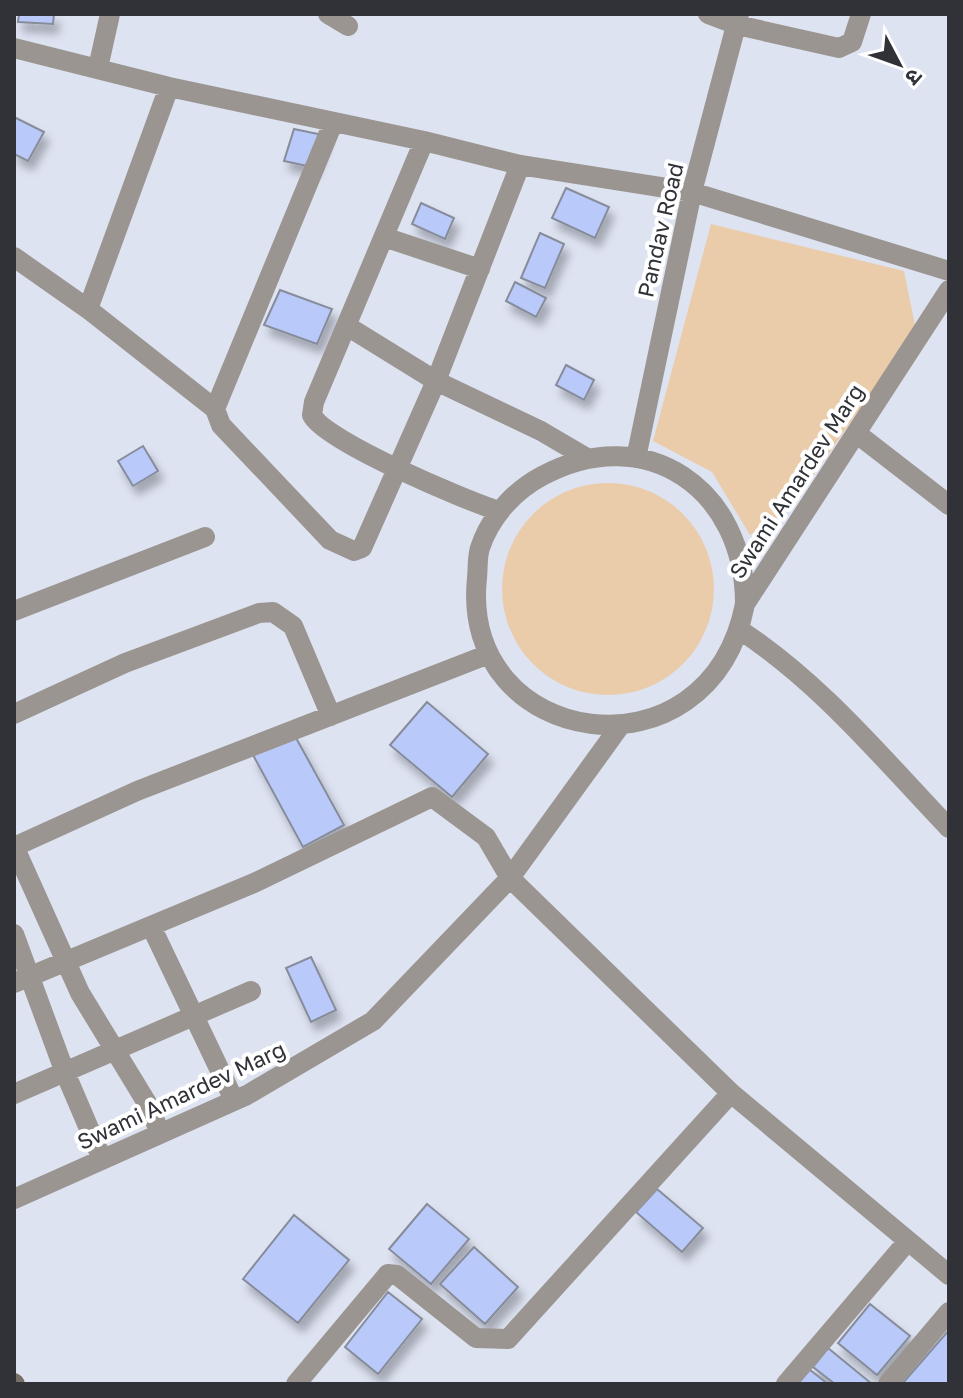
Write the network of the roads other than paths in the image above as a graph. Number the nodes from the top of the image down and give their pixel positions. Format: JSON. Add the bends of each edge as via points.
{"nodes":[{"id":1,"x":110,"y":14,"type":"edge"},
{"id":2,"x":328,"y":14,"type":"edge"},
{"id":3,"x":708,"y":14,"type":"edge"},
{"id":4,"x":861,"y":14,"type":"edge"},
{"id":5,"x":738,"y":20,"type":"edge"},
{"id":6,"x":348,"y":26,"type":"dead end"},
{"id":7,"x":14,"y":48,"type":"edge"},
{"id":8,"x":98,"y":68,"type":"junction"},
{"id":9,"x":169,"y":87,"type":"junction"},
{"id":10,"x":333,"y":123,"type":"junction"},
{"id":11,"x":424,"y":141,"type":"junction"},
{"id":12,"x":520,"y":165,"type":"junction"},
{"id":13,"x":692,"y":192,"type":"junction"},
{"id":14,"x":384,"y":237,"type":"junction"},
{"id":15,"x":14,"y":257,"type":"edge"},
{"id":16,"x":480,"y":269,"type":"junction"},
{"id":17,"x":949,"y":271,"type":"edge"},
{"id":18,"x":949,"y":290,"type":"edge"},
{"id":19,"x":88,"y":309,"type":"junction"},
{"id":20,"x":347,"y":326,"type":"junction"},
{"id":21,"x":436,"y":381,"type":"junction"},
{"id":22,"x":215,"y":409,"type":"junction"},
{"id":23,"x":856,"y":433,"type":"junction"},
{"id":24,"x":587,"y":458,"type":"junction"},
{"id":25,"x":636,"y":458,"type":"junction"},
{"id":26,"x":399,"y":470,"type":"junction"},
{"id":27,"x":949,"y":505,"type":"edge"},
{"id":28,"x":499,"y":511,"type":"junction"},
{"id":29,"x":205,"y":537,"type":"dead end"},
{"id":30,"x":745,"y":604,"type":"junction"},
{"id":31,"x":14,"y":611,"type":"edge"},
{"id":32,"x":740,"y":630,"type":"junction"},
{"id":33,"x":489,"y":654,"type":"junction"},
{"id":34,"x":14,"y":714,"type":"edge"},
{"id":35,"x":331,"y":716,"type":"junction"},
{"id":36,"x":620,"y":726,"type":"junction"},
{"id":37,"x":949,"y":828,"type":"edge"},
{"id":38,"x":15,"y":846,"type":"edge"},
{"id":39,"x":510,"y":878,"type":"junction"},
{"id":40,"x":151,"y":926,"type":"junction"},
{"id":41,"x":14,"y":934,"type":"edge"},
{"id":42,"x":66,"y":960,"type":"junction"},
{"id":43,"x":21,"y":980,"type":"edge"},
{"id":44,"x":251,"y":991,"type":"dead end"},
{"id":45,"x":195,"y":1015,"type":"junction"},
{"id":46,"x":113,"y":1050,"type":"junction"},
{"id":47,"x":64,"y":1070,"type":"junction"},
{"id":48,"x":731,"y":1093,"type":"junction"},
{"id":49,"x":14,"y":1094,"type":"edge"},
{"id":50,"x":234,"y":1100,"type":"junction"},
{"id":51,"x":159,"y":1131,"type":"junction"},
{"id":52,"x":102,"y":1159,"type":"junction"},
{"id":53,"x":14,"y":1199,"type":"edge"},
{"id":54,"x":907,"y":1242,"type":"junction"},
{"id":55,"x":947,"y":1269,"type":"edge"},
{"id":56,"x":949,"y":1312,"type":"edge"},
{"id":57,"x":296,"y":1384,"type":"edge"},
{"id":58,"x":786,"y":1384,"type":"edge"},
{"id":59,"x":888,"y":1384,"type":"edge"}],
"edges":[{"from":1,"to":8,"type":"street"},
{"from":2,"to":6,"type":"street"},
{"from":3,"to":5,"type":"street"},
{"from":4,"to":5,"type":"street","via":[[852,42],[839,48]]},
{"from":5,"to":13,"type":"street","name":"Pandav Road"},
{"from":7,"to":8,"type":"street"},
{"from":8,"to":9,"type":"street"},
{"from":9,"to":10,"type":"street"},
{"from":9,"to":19,"type":"street"},
{"from":10,"to":11,"type":"street"},
{"from":10,"to":22,"type":"street"},
{"from":11,"to":12,"type":"street"},
{"from":11,"to":14,"type":"street"},
{"from":12,"to":13,"type":"street"},
{"from":12,"to":16,"type":"street"},
{"from":13,"to":17,"type":"street"},
{"from":13,"to":25,"type":"street","name":"Pandav Road"},
{"from":14,"to":16,"type":"street"},
{"from":14,"to":20,"type":"street"},
{"from":15,"to":19,"type":"street"},
{"from":16,"to":21,"type":"street"},
{"from":18,"to":23,"type":"street","name":"Swami Amardev Marg"},
{"from":19,"to":22,"type":"street"},
{"from":20,"to":21,"type":"street"},
{"from":20,"to":26,"type":"street","via":[[312,415],[322,427]]},
{"from":21,"to":24,"type":"street"},
{"from":21,"to":26,"type":"street"},
{"from":22,"to":26,"type":"street","via":[[221,425],[261,470],[343,549],[362,548]]},
{"from":23,"to":27,"type":"street"},
{"from":23,"to":30,"type":"street","name":"Swami Amardev Marg"},
{"from":24,"to":25,"type":"street"},
{"from":24,"to":28,"type":"street","via":[[530,482]]},
{"from":25,"to":30,"type":"street","via":[[669,468],[716,505],[741,555]]},
{"from":26,"to":28,"type":"street"},
{"from":28,"to":33,"type":"street","via":[[480,549],[474,601]]},
{"from":29,"to":31,"type":"street"},
{"from":30,"to":32,"type":"street","name":"Swami Amardev Marg"},
{"from":32,"to":36,"type":"street","name":"Swami Amardev Marg","via":[[715,677],[684,705]]},
{"from":32,"to":37,"type":"street","via":[[825,696]]},
{"from":33,"to":35,"type":"street"},
{"from":33,"to":36,"type":"street","via":[[517,689],[543,709],[588,725]]},
{"from":34,"to":35,"type":"street","via":[[125,663],[273,612],[293,626]]},
{"from":35,"to":38,"type":"street","via":[[137,791]]},
{"from":36,"to":39,"type":"street","name":"Swami Amardev Marg"},
{"from":38,"to":42,"type":"street"},
{"from":39,"to":40,"type":"street","via":[[486,837],[432,797]]},
{"from":39,"to":48,"type":"street"},
{"from":39,"to":50,"type":"street","name":"Swami Amardev Marg","via":[[373,1021]]},
{"from":40,"to":42,"type":"street"},
{"from":40,"to":45,"type":"street"},
{"from":41,"to":43,"type":"street"},
{"from":42,"to":43,"type":"street"},
{"from":42,"to":46,"type":"street"},
{"from":43,"to":47,"type":"street"},
{"from":44,"to":45,"type":"street"},
{"from":45,"to":46,"type":"street"},
{"from":45,"to":50,"type":"street"},
{"from":46,"to":47,"type":"street"},
{"from":46,"to":51,"type":"street"},
{"from":47,"to":49,"type":"street"},
{"from":47,"to":52,"type":"street"},
{"from":48,"to":54,"type":"street"},
{"from":48,"to":57,"type":"street","via":[[508,1339],[476,1338],[397,1275],[388,1274]]},
{"from":50,"to":51,"type":"street","name":"Swami Amardev Marg"},
{"from":51,"to":52,"type":"street","name":"Swami Amardev Marg"},
{"from":52,"to":53,"type":"street","name":"Swami Amardev Marg"},
{"from":54,"to":55,"type":"street"},
{"from":54,"to":58,"type":"street"},
{"from":56,"to":59,"type":"street"}]}
